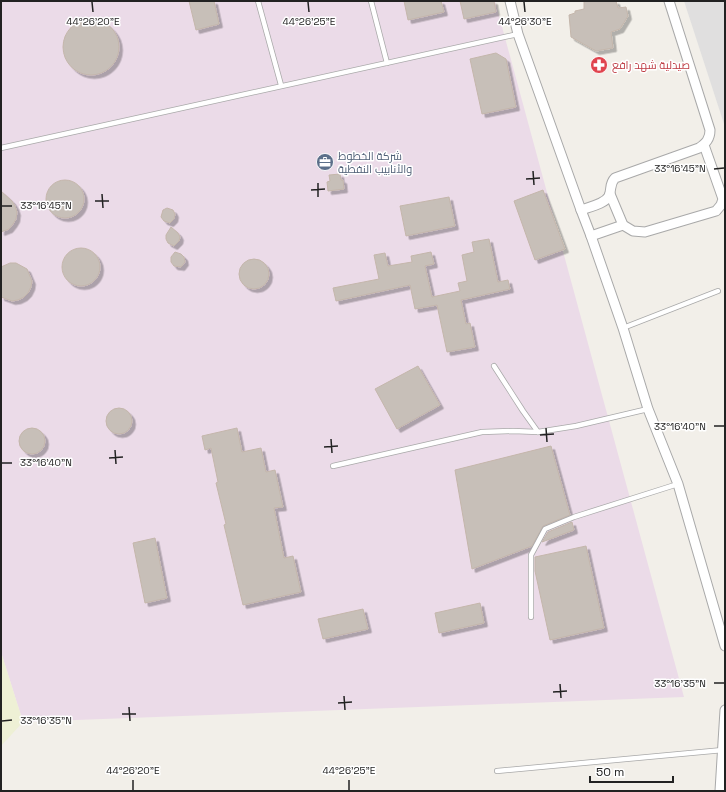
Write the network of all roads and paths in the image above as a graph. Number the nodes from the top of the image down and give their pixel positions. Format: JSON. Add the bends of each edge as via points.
{"nodes":[{"id":1,"x":258,"y":1,"type":"edge"},
{"id":2,"x":372,"y":1,"type":"edge"},
{"id":3,"x":510,"y":1,"type":"edge"},
{"id":4,"x":669,"y":1,"type":"edge"},
{"id":5,"x":518,"y":34,"type":"junction"},
{"id":6,"x":387,"y":63,"type":"junction"},
{"id":7,"x":281,"y":85,"type":"junction"},
{"id":8,"x":704,"y":145,"type":"junction"},
{"id":9,"x":1,"y":148,"type":"edge"},
{"id":10,"x":610,"y":194,"type":"junction"},
{"id":11,"x":581,"y":210,"type":"junction"},
{"id":12,"x":623,"y":225,"type":"junction"},
{"id":13,"x":591,"y":236,"type":"junction"},
{"id":14,"x":718,"y":291,"type":"dead end"},
{"id":15,"x":623,"y":328,"type":"junction"},
{"id":16,"x":494,"y":366,"type":"dead end"},
{"id":17,"x":648,"y":410,"type":"junction"},
{"id":18,"x":538,"y":432,"type":"junction"},
{"id":19,"x":333,"y":466,"type":"dead end"},
{"id":20,"x":678,"y":484,"type":"junction"},
{"id":21,"x":532,"y":617,"type":"dead end"},
{"id":22,"x":725,"y":646,"type":"edge"},
{"id":23,"x":725,"y":710,"type":"edge"},
{"id":24,"x":723,"y":750,"type":"junction"},
{"id":25,"x":497,"y":771,"type":"dead end"},
{"id":26,"x":720,"y":791,"type":"edge"}],
"edges":[{"from":1,"to":7,"type":"lane"},
{"from":2,"to":6,"type":"lane"},
{"from":3,"to":5,"type":"street"},
{"from":4,"to":8,"type":"street","via":[[710,130],[708,141]]},
{"from":5,"to":6,"type":"lane"},
{"from":5,"to":11,"type":"street"},
{"from":6,"to":7,"type":"lane"},
{"from":7,"to":9,"type":"lane"},
{"from":8,"to":10,"type":"street","via":[[615,178],[610,185]]},
{"from":8,"to":12,"type":"street","via":[[722,199],[716,212],[645,232],[633,231]]},
{"from":10,"to":11,"type":"street","via":[[605,201]]},
{"from":10,"to":12,"type":"street"},
{"from":11,"to":13,"type":"street"},
{"from":12,"to":13,"type":"street"},
{"from":13,"to":15,"type":"street"},
{"from":14,"to":15,"type":"lane"},
{"from":15,"to":17,"type":"street"},
{"from":16,"to":18,"type":"lane"},
{"from":17,"to":18,"type":"lane"},
{"from":17,"to":20,"type":"street"},
{"from":18,"to":19,"type":"lane","via":[[482,432]]},
{"from":20,"to":21,"type":"lane","via":[[574,516],[545,529],[531,555]]},
{"from":20,"to":22,"type":"street"},
{"from":23,"to":24,"type":"street"},
{"from":24,"to":25,"type":"lane"},
{"from":24,"to":26,"type":"street"}]}
